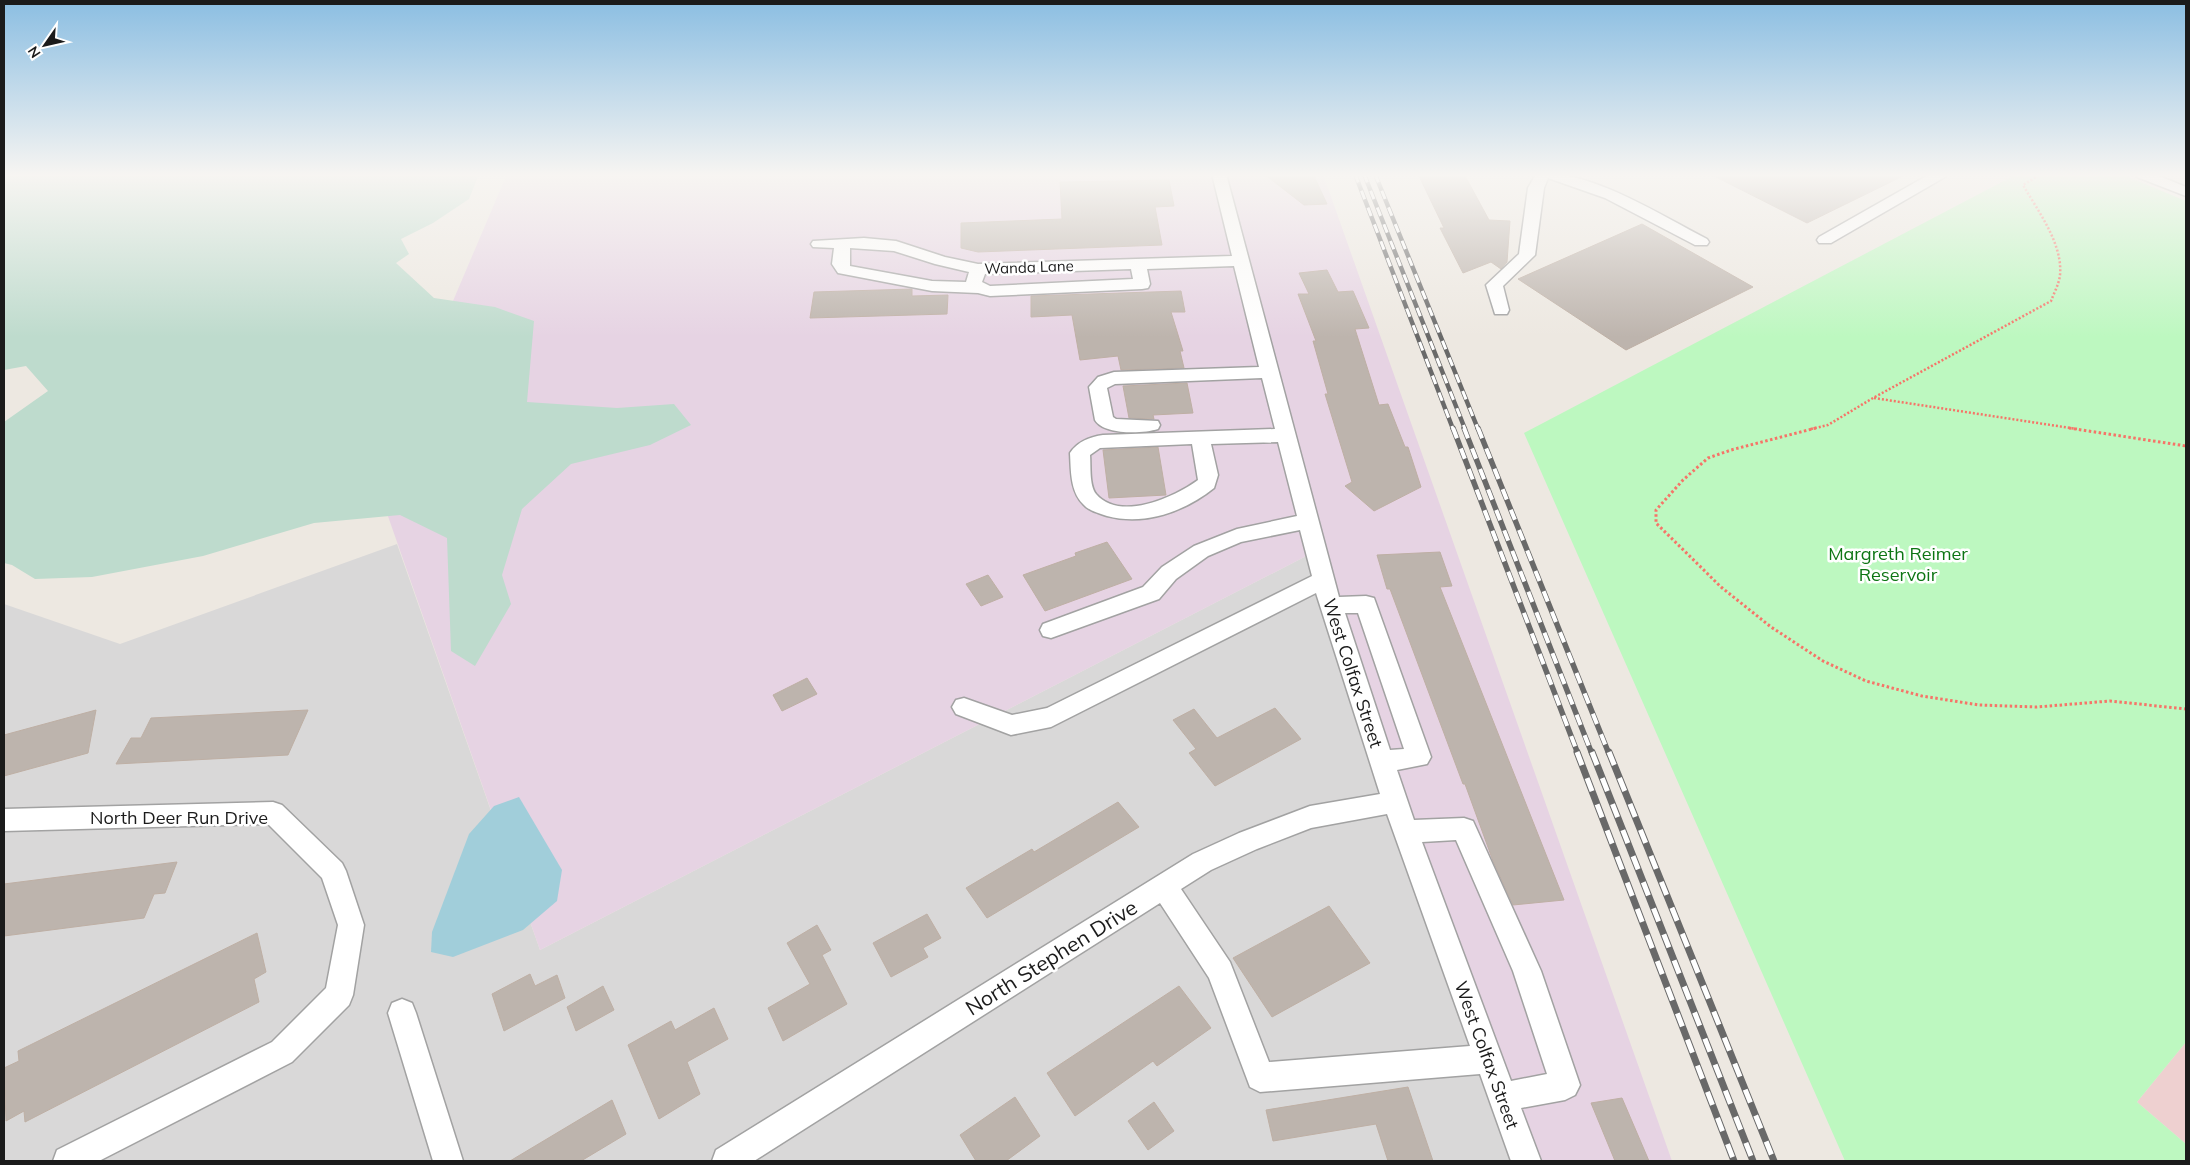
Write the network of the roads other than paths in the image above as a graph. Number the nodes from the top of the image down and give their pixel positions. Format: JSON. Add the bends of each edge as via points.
{"nodes":[{"id":1,"x":1234,"y":228,"type":"edge"},
{"id":2,"x":1531,"y":228,"type":"edge"},
{"id":3,"x":1675,"y":228,"type":"edge"},
{"id":4,"x":1845,"y":228,"type":"edge"},
{"id":5,"x":1825,"y":240,"type":"dead end"},
{"id":6,"x":1701,"y":242,"type":"dead end"},
{"id":7,"x":843,"y":243,"type":"junction"},
{"id":8,"x":819,"y":244,"type":"dead end"},
{"id":9,"x":1242,"y":260,"type":"junction"},
{"id":10,"x":1138,"y":264,"type":"junction"},
{"id":11,"x":1058,"y":266,"type":"junction"},
{"id":12,"x":978,"y":268,"type":"junction"},
{"id":13,"x":979,"y":288,"type":"junction"},
{"id":14,"x":1059,"y":288,"type":"junction"},
{"id":15,"x":1501,"y":310,"type":"dead end"},
{"id":16,"x":1270,"y":372,"type":"junction"},
{"id":17,"x":1285,"y":429,"type":"junction"},
{"id":18,"x":1200,"y":438,"type":"junction"},
{"id":19,"x":1308,"y":522,"type":"junction"},
{"id":20,"x":1324,"y":580,"type":"junction"},
{"id":21,"x":1332,"y":606,"type":"junction"},
{"id":22,"x":1051,"y":630,"type":"dead end"},
{"id":23,"x":1384,"y":657,"type":"junction"},
{"id":24,"x":1349,"y":660,"type":"junction"},
{"id":25,"x":964,"y":707,"type":"dead end"},
{"id":26,"x":1404,"y":713,"type":"junction"},
{"id":27,"x":1368,"y":716,"type":"junction"},
{"id":28,"x":1382,"y":761,"type":"junction"},
{"id":29,"x":1395,"y":802,"type":"junction"},
{"id":30,"x":4,"y":820,"type":"edge"},
{"id":31,"x":1406,"y":832,"type":"junction"},
{"id":32,"x":1164,"y":886,"type":"junction"},
{"id":33,"x":402,"y":1013,"type":"dead end"},
{"id":34,"x":1488,"y":1059,"type":"junction"},
{"id":35,"x":1502,"y":1097,"type":"junction"},
{"id":36,"x":68,"y":1161,"type":"edge"},
{"id":37,"x":448,"y":1161,"type":"edge"},
{"id":38,"x":727,"y":1161,"type":"edge"},
{"id":39,"x":1526,"y":1161,"type":"edge"}],
"edges":[{"from":1,"to":9,"type":"street","name":"West Colfax Street"},
{"from":2,"to":15,"type":"street","via":[[1527,255],[1494,285]]},
{"from":3,"to":6,"type":"street"},
{"from":4,"to":5,"type":"street"},
{"from":7,"to":8,"type":"street","name":"Wanda Lane"},
{"from":7,"to":12,"type":"street","name":"Wanda Lane","via":[[896,246],[942,261]]},
{"from":7,"to":13,"type":"street","via":[[840,264],[844,270],[932,286]]},
{"from":9,"to":10,"type":"street","name":"Wanda Lane"},
{"from":9,"to":16,"type":"street","name":"West Colfax Street"},
{"from":10,"to":11,"type":"street","name":"Wanda Lane"},
{"from":10,"to":14,"type":"street","via":[[1142,284]]},
{"from":11,"to":12,"type":"street","name":"Wanda Lane"},
{"from":11,"to":14,"type":"street"},
{"from":12,"to":13,"type":"street","via":[[974,282]]},
{"from":13,"to":14,"type":"street","via":[[990,291]]},
{"from":16,"to":17,"type":"street","name":"West Colfax Street"},
{"from":16,"to":17,"type":"street","via":[[1114,378],[1098,387],[1102,413],[1104,420],[1112,425],[1123,426]]},
{"from":17,"to":18,"type":"street"},
{"from":17,"to":19,"type":"street","name":"West Colfax Street"},
{"from":18,"to":18,"type":"street","via":[[1094,443],[1080,453],[1085,492],[1101,506],[1122,512],[1150,512],[1164,508],[1207,483]]},
{"from":19,"to":20,"type":"street","name":"West Colfax Street"},
{"from":19,"to":22,"type":"street","via":[[1237,536],[1200,551],[1169,573],[1150,593]]},
{"from":20,"to":21,"type":"street","name":"West Colfax Street"},
{"from":20,"to":25,"type":"street","via":[[1051,717],[1010,725]]},
{"from":21,"to":23,"type":"street","via":[[1366,604]]},
{"from":21,"to":24,"type":"street","name":"West Colfax Street"},
{"from":23,"to":24,"type":"street"},
{"from":23,"to":26,"type":"street"},
{"from":24,"to":27,"type":"street","name":"West Colfax Street"},
{"from":26,"to":27,"type":"street"},
{"from":26,"to":28,"type":"street","via":[[1419,757]]},
{"from":27,"to":28,"type":"street","name":"West Colfax Street"},
{"from":28,"to":29,"type":"street","name":"West Colfax Street"},
{"from":29,"to":31,"type":"street","name":"West Colfax Street"},
{"from":29,"to":32,"type":"street","name":"North Stephen Drive","via":[[1310,817],[1202,862]]},
{"from":30,"to":36,"type":"street","name":"North Deer Run Drive","via":[[272,813],[332,871],[351,925],[339,995],[282,1052]]},
{"from":31,"to":34,"type":"street","name":"West Colfax Street"},
{"from":31,"to":35,"type":"street","via":[[1464,829],[1527,972],[1565,1085]]},
{"from":32,"to":34,"type":"street","via":[[1220,971],[1260,1077]]},
{"from":32,"to":38,"type":"street","name":"North Stephen Drive"},
{"from":33,"to":37,"type":"street"},
{"from":34,"to":35,"type":"street","name":"West Colfax Street"},
{"from":35,"to":39,"type":"street","name":"West Colfax Street"}]}
